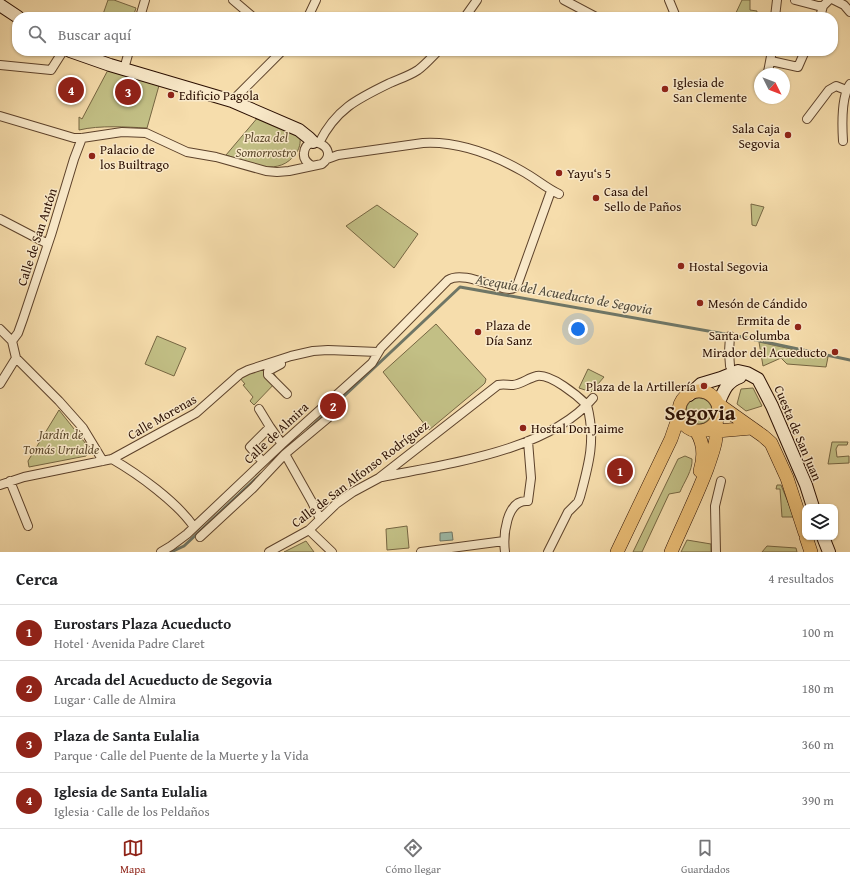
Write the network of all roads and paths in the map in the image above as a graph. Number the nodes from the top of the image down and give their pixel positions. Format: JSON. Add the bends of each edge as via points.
{"nodes":[{"id":1,"x":145,"y":0,"type":"edge"},
{"id":2,"x":233,"y":0,"type":"edge"},
{"id":3,"x":316,"y":0,"type":"edge"},
{"id":4,"x":477,"y":0,"type":"edge"},
{"id":5,"x":564,"y":0,"type":"edge"},
{"id":6,"x":669,"y":0,"type":"edge"},
{"id":7,"x":777,"y":0,"type":"edge"},
{"id":8,"x":796,"y":0,"type":"edge"},
{"id":9,"x":841,"y":1,"type":"edge"},
{"id":10,"x":826,"y":3,"type":"edge"},
{"id":11,"x":0,"y":5,"type":"edge"},
{"id":12,"x":141,"y":12,"type":"edge"},
{"id":13,"x":247,"y":12,"type":"edge"},
{"id":14,"x":310,"y":12,"type":"edge"},
{"id":15,"x":469,"y":12,"type":"edge"},
{"id":16,"x":587,"y":12,"type":"edge"},
{"id":17,"x":674,"y":12,"type":"edge"},
{"id":18,"x":776,"y":12,"type":"edge"},
{"id":19,"x":850,"y":12,"type":"edge"},
{"id":20,"x":12,"y":13,"type":"edge"},
{"id":21,"x":60,"y":56,"type":"edge"},
{"id":22,"x":85,"y":56,"type":"edge"},
{"id":23,"x":128,"y":56,"type":"edge"},
{"id":24,"x":277,"y":56,"type":"edge"},
{"id":25,"x":433,"y":56,"type":"edge"},
{"id":26,"x":771,"y":56,"type":"edge"},
{"id":27,"x":803,"y":56,"type":"edge"},
{"id":28,"x":770,"y":61,"type":"junction"},
{"id":29,"x":0,"y":65,"type":"edge"},
{"id":30,"x":769,"y":68,"type":"edge"},
{"id":31,"x":124,"y":69,"type":"junction"},
{"id":32,"x":848,"y":87,"type":"edge"},
{"id":33,"x":232,"y":101,"type":"junction"},
{"id":34,"x":0,"y":116,"type":"edge"},
{"id":35,"x":807,"y":119,"type":"dead end"},
{"id":36,"x":82,"y":138,"type":"junction"},
{"id":37,"x":843,"y":141,"type":"dead end"},
{"id":38,"x":316,"y":143,"type":"junction"},
{"id":39,"x":327,"y":159,"type":"junction"},
{"id":40,"x":312,"y":166,"type":"junction"},
{"id":41,"x":0,"y":219,"type":"edge"},
{"id":42,"x":48,"y":244,"type":"junction"},
{"id":43,"x":0,"y":329,"type":"edge"},
{"id":44,"x":730,"y":336,"type":"dead end"},
{"id":45,"x":12,"y":341,"type":"junction"},
{"id":46,"x":378,"y":352,"type":"junction"},
{"id":47,"x":291,"y":356,"type":"junction"},
{"id":48,"x":16,"y":358,"type":"junction"},
{"id":49,"x":730,"y":366,"type":"dead end"},
{"id":50,"x":752,"y":375,"type":"junction"},
{"id":51,"x":0,"y":384,"type":"edge"},
{"id":52,"x":287,"y":394,"type":"dead end"},
{"id":53,"x":689,"y":395,"type":"junction"},
{"id":54,"x":593,"y":398,"type":"dead end"},
{"id":55,"x":718,"y":404,"type":"junction"},
{"id":56,"x":587,"y":405,"type":"junction"},
{"id":57,"x":259,"y":409,"type":"dead end"},
{"id":58,"x":334,"y":413,"type":"dead end"},
{"id":59,"x":680,"y":413,"type":"junction"},
{"id":60,"x":270,"y":427,"type":"junction"},
{"id":61,"x":752,"y":428,"type":"junction"},
{"id":62,"x":710,"y":430,"type":"junction"},
{"id":63,"x":671,"y":439,"type":"junction"},
{"id":64,"x":528,"y":441,"type":"junction"},
{"id":65,"x":282,"y":444,"type":"junction"},
{"id":66,"x":286,"y":454,"type":"junction"},
{"id":67,"x":112,"y":459,"type":"junction"},
{"id":68,"x":103,"y":461,"type":"junction"},
{"id":69,"x":263,"y":462,"type":"junction"},
{"id":70,"x":379,"y":478,"type":"junction"},
{"id":71,"x":10,"y":481,"type":"junction"},
{"id":72,"x":721,"y":481,"type":"dead end"},
{"id":73,"x":0,"y":485,"type":"edge"},
{"id":74,"x":812,"y":504,"type":"edge"},
{"id":75,"x":320,"y":519,"type":"junction"},
{"id":76,"x":802,"y":523,"type":"edge"},
{"id":77,"x":28,"y":526,"type":"dead end"},
{"id":78,"x":194,"y":527,"type":"junction"},
{"id":79,"x":308,"y":530,"type":"junction"},
{"id":80,"x":200,"y":537,"type":"dead end"},
{"id":81,"x":807,"y":540,"type":"edge"},
{"id":82,"x":825,"y":540,"type":"edge"},
{"id":83,"x":504,"y":541,"type":"junction"},
{"id":84,"x":161,"y":552,"type":"edge"},
{"id":85,"x":269,"y":552,"type":"edge"},
{"id":86,"x":332,"y":552,"type":"edge"},
{"id":87,"x":421,"y":552,"type":"edge"},
{"id":88,"x":505,"y":552,"type":"edge"},
{"id":89,"x":548,"y":552,"type":"edge"},
{"id":90,"x":617,"y":552,"type":"edge"},
{"id":91,"x":663,"y":552,"type":"edge"},
{"id":92,"x":671,"y":552,"type":"edge"},
{"id":93,"x":716,"y":552,"type":"edge"},
{"id":94,"x":811,"y":552,"type":"edge"},
{"id":95,"x":829,"y":552,"type":"edge"}],
"edges":[{"from":1,"to":12,"type":"street"},
{"from":2,"to":13,"type":"street"},
{"from":3,"to":14,"type":"street"},
{"from":4,"to":15,"type":"street"},
{"from":5,"to":16,"type":"street"},
{"from":6,"to":17,"type":"street"},
{"from":7,"to":18,"type":"street"},
{"from":8,"to":10,"type":"street","via":[[818,6]]},
{"from":9,"to":19,"type":"street"},
{"from":11,"to":20,"type":"street"},
{"from":21,"to":29,"type":"street","via":[[51,70]]},
{"from":22,"to":31,"type":"street"},
{"from":23,"to":31,"type":"street"},
{"from":24,"to":33,"type":"street"},
{"from":25,"to":38,"type":"street","via":[[412,74],[362,96],[349,105],[328,125]]},
{"from":26,"to":28,"type":"street"},
{"from":27,"to":28,"type":"street","via":[[798,67]]},
{"from":28,"to":30,"type":"street"},
{"from":31,"to":33,"type":"street"},
{"from":32,"to":35,"type":"street","via":[[836,86],[829,90]]},
{"from":32,"to":37,"type":"street","via":[[842,124]]},
{"from":33,"to":38,"type":"street","via":[[299,130]]},
{"from":34,"to":36,"type":"street","via":[[74,138]]},
{"from":36,"to":40,"type":"street","via":[[122,132],[146,133],[187,152],[219,157],[270,172],[300,170]]},
{"from":36,"to":42,"type":"street","name":"Calle de San Antón"},
{"from":38,"to":39,"type":"street","via":[[327,149]]},
{"from":38,"to":40,"type":"street","via":[[307,146],[304,152],[306,162]]},
{"from":39,"to":40,"type":"street","via":[[319,166]]},
{"from":39,"to":46,"type":"street","name":"Calle de Almira","via":[[338,155],[423,143],[458,145],[516,167],[555,192],[515,287],[512,289],[453,277]]},
{"from":41,"to":42,"type":"street"},
{"from":42,"to":45,"type":"street","name":"Calle de San Antón","via":[[20,328]]},
{"from":43,"to":45,"type":"street"},
{"from":44,"to":49,"type":"street"},
{"from":45,"to":48,"type":"street"},
{"from":46,"to":47,"type":"street","name":"Calle Morenas","via":[[322,350]]},
{"from":46,"to":65,"type":"street","name":"Calle de Almira","via":[[372,363]]},
{"from":47,"to":52,"type":"street","via":[[268,372],[270,379]]},
{"from":47,"to":67,"type":"street","name":"Calle Morenas","via":[[242,372],[196,413]]},
{"from":48,"to":51,"type":"street"},
{"from":48,"to":68,"type":"street","via":[[77,420]]},
{"from":50,"to":53,"type":"street","via":[[738,371],[701,384]]},
{"from":50,"to":55,"type":"street","via":[[730,381]]},
{"from":50,"to":74,"type":"street","name":"Cuesta de San Juan","via":[[760,380]]},
{"from":53,"to":55,"type":"main road","via":[[707,393]]},
{"from":53,"to":59,"type":"main road","via":[[682,402]]},
{"from":54,"to":56,"type":"street"},
{"from":55,"to":61,"type":"main road"},
{"from":55,"to":62,"type":"main road","via":[[719,413]]},
{"from":56,"to":64,"type":"street","via":[[561,424]]},
{"from":56,"to":70,"type":"street","name":"Calle de San Alfonso Rodríguez","via":[[576,394],[544,376],[513,385],[498,385]]},
{"from":56,"to":89,"type":"street","via":[[591,450],[580,497],[568,512]]},
{"from":57,"to":60,"type":"street"},
{"from":58,"to":66,"type":"street","name":"Calle de Almira"},
{"from":59,"to":62,"type":"main road","via":[[683,422]]},
{"from":59,"to":63,"type":"main road"},
{"from":60,"to":65,"type":"street"},
{"from":60,"to":69,"type":"street","via":[[250,447]]},
{"from":61,"to":62,"type":"main road"},
{"from":61,"to":76,"type":"main road","via":[[767,438],[774,447],[788,479]]},
{"from":62,"to":63,"type":"main road","via":[[681,432]]},
{"from":62,"to":91,"type":"main road","via":[[700,438],[701,467]]},
{"from":62,"to":92,"type":"main road","via":[[700,487]]},
{"from":63,"to":90,"type":"main road"},
{"from":64,"to":70,"type":"street","via":[[491,454]]},
{"from":64,"to":83,"type":"street","via":[[531,478],[528,501],[520,502],[512,509]]},
{"from":65,"to":69,"type":"street","name":"Calle de Almira"},
{"from":66,"to":75,"type":"street"},
{"from":66,"to":80,"type":"street","name":"Calle de Almira","via":[[254,488]]},
{"from":67,"to":68,"type":"street","name":"Calle Morenas"},
{"from":67,"to":78,"type":"street","via":[[149,484]]},
{"from":68,"to":71,"type":"street","name":"Calle Morenas"},
{"from":69,"to":78,"type":"street","name":"Calle de Almira"},
{"from":70,"to":75,"type":"street","name":"Calle de San Alfonso Rodríguez","via":[[353,492]]},
{"from":71,"to":73,"type":"street","name":"Calle Morenas"},
{"from":71,"to":77,"type":"street"},
{"from":72,"to":93,"type":"street","via":[[715,506]]},
{"from":75,"to":79,"type":"street","name":"Calle de San Alfonso Rodríguez"},
{"from":78,"to":84,"type":"street","name":"Calle de Almira"},
{"from":79,"to":85,"type":"street","name":"Calle de San Alfonso Rodríguez"},
{"from":79,"to":86,"type":"street"},
{"from":81,"to":94,"type":"main road"},
{"from":82,"to":95,"type":"street"},
{"from":83,"to":87,"type":"street"},
{"from":83,"to":88,"type":"street"}]}
